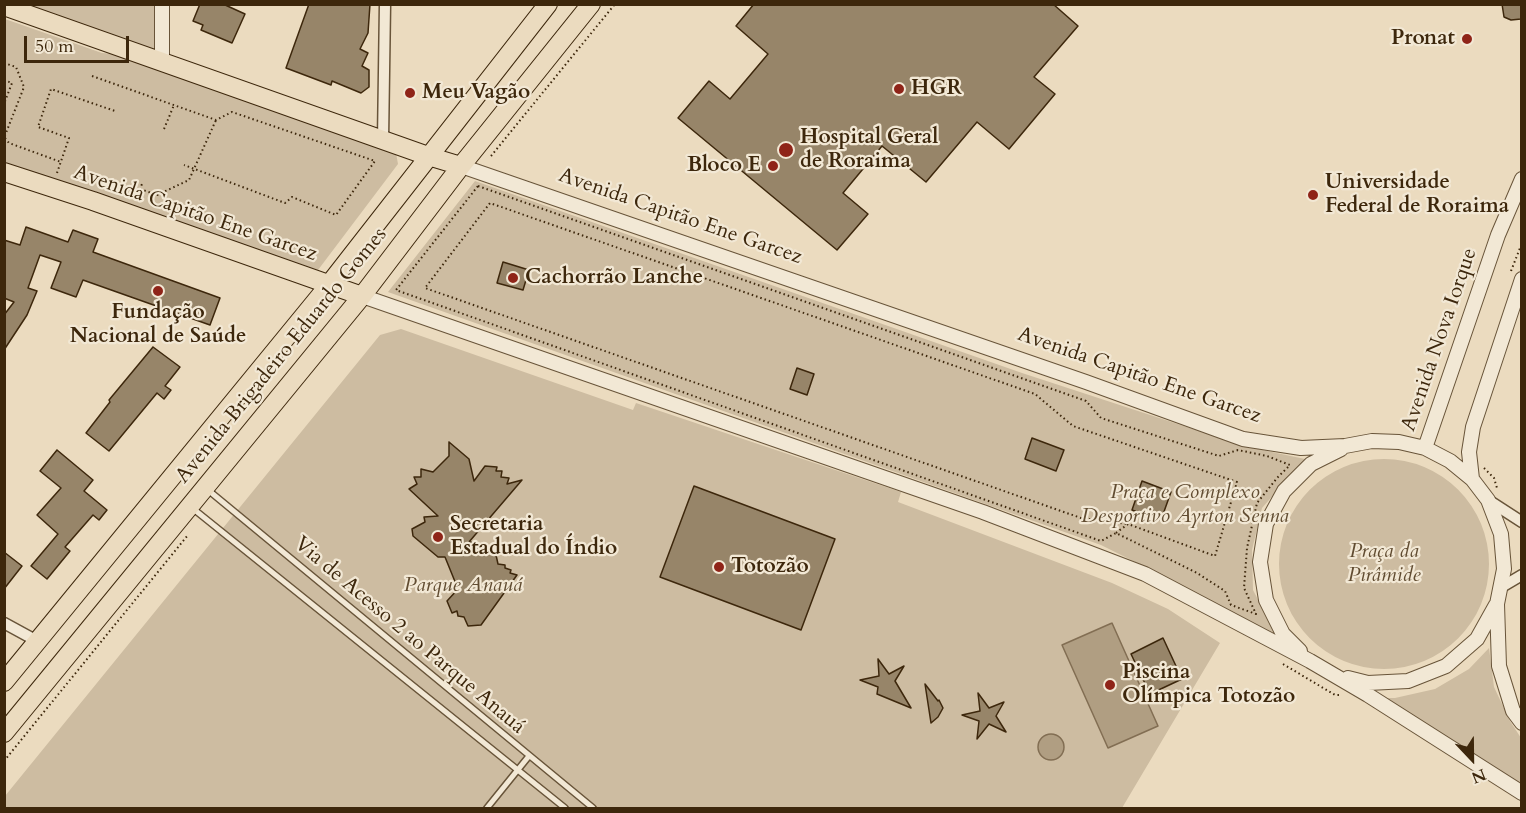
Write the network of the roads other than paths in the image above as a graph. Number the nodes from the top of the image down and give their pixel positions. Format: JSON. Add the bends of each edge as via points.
{"nodes":[{"id":1,"x":162,"y":4,"type":"edge"},
{"id":2,"x":385,"y":4,"type":"edge"},
{"id":3,"x":548,"y":4,"type":"edge"},
{"id":4,"x":591,"y":4,"type":"edge"},
{"id":5,"x":4,"y":6,"type":"edge"},
{"id":6,"x":162,"y":62,"type":"junction"},
{"id":7,"x":383,"y":140,"type":"junction"},
{"id":8,"x":428,"y":156,"type":"junction"},
{"id":9,"x":461,"y":166,"type":"junction"},
{"id":10,"x":4,"y":172,"type":"edge"},
{"id":11,"x":1521,"y":179,"type":"edge"},
{"id":12,"x":1521,"y":279,"type":"edge"},
{"id":13,"x":329,"y":284,"type":"junction"},
{"id":14,"x":370,"y":298,"type":"junction"},
{"id":15,"x":1345,"y":446,"type":"junction"},
{"id":16,"x":1425,"y":448,"type":"junction"},
{"id":17,"x":1472,"y":479,"type":"junction"},
{"id":18,"x":205,"y":488,"type":"junction"},
{"id":19,"x":1488,"y":500,"type":"junction"},
{"id":20,"x":190,"y":506,"type":"junction"},
{"id":21,"x":1521,"y":522,"type":"edge"},
{"id":22,"x":1521,"y":575,"type":"edge"},
{"id":23,"x":1500,"y":588,"type":"junction"},
{"id":24,"x":1497,"y":604,"type":"junction"},
{"id":25,"x":4,"y":623,"type":"edge"},
{"id":26,"x":37,"y":641,"type":"junction"},
{"id":27,"x":1310,"y":661,"type":"junction"},
{"id":28,"x":1329,"y":672,"type":"junction"},
{"id":29,"x":4,"y":682,"type":"edge"},
{"id":30,"x":1521,"y":723,"type":"edge"},
{"id":31,"x":4,"y":733,"type":"edge"},
{"id":32,"x":529,"y":756,"type":"junction"},
{"id":33,"x":518,"y":770,"type":"junction"},
{"id":34,"x":1521,"y":793,"type":"edge"},
{"id":35,"x":487,"y":808,"type":"edge"},
{"id":36,"x":565,"y":808,"type":"edge"},
{"id":37,"x":592,"y":808,"type":"edge"}],
"edges":[{"from":1,"to":6,"type":"street"},
{"from":2,"to":7,"type":"street"},
{"from":3,"to":8,"type":"main road","name":"Avenida Brigadeiro Eduardo Gomes"},
{"from":4,"to":9,"type":"main road","name":"Avenida Brigadeiro Eduardo Gomes"},
{"from":5,"to":6,"type":"main road","name":"Avenida Capitão Ene Garcez"},
{"from":6,"to":7,"type":"main road","name":"Avenida Capitão Ene Garcez"},
{"from":7,"to":8,"type":"main road","name":"Avenida Capitão Ene Garcez"},
{"from":8,"to":9,"type":"main road","name":"Avenida Capitão Ene Garcez"},
{"from":8,"to":13,"type":"main road","name":"Avenida Brigadeiro Eduardo Gomes"},
{"from":9,"to":14,"type":"main road","name":"Avenida Brigadeiro Eduardo Gomes"},
{"from":9,"to":15,"type":"street","name":"Avenida Capitão Ene Garcez","via":[[1243,439],[1301,448]]},
{"from":10,"to":13,"type":"main road","name":"Avenida Capitão Ene Garcez"},
{"from":11,"to":16,"type":"street","name":"Avenida Nova Iorque"},
{"from":12,"to":17,"type":"street","via":[[1473,427],[1469,452]]},
{"from":13,"to":14,"type":"main road","name":"Avenida Capitão Ene Garcez"},
{"from":13,"to":26,"type":"main road","name":"Avenida Brigadeiro Eduardo Gomes"},
{"from":14,"to":18,"type":"main road","name":"Avenida Brigadeiro Eduardo Gomes"},
{"from":14,"to":27,"type":"street","name":"Avenida Capitão Ene Garcez","via":[[983,512],[1145,574]]},
{"from":15,"to":16,"type":"street","name":"Avenida Capitão Ene Garcez","via":[[1381,441]]},
{"from":15,"to":27,"type":"street","name":"Avenida Capitão Ene Garcez","via":[[1311,464],[1284,490],[1266,525],[1260,562],[1266,600],[1283,634]]},
{"from":16,"to":17,"type":"street","name":"Avenida Capitão Ene Garcez"},
{"from":17,"to":19,"type":"street","name":"Avenida Capitão Ene Garcez"},
{"from":18,"to":20,"type":"main road","name":"Avenida Brigadeiro Eduardo Gomes"},
{"from":18,"to":32,"type":"lane","name":"Via de Acesso 2 ao Parque Anauá"},
{"from":19,"to":21,"type":"street"},
{"from":19,"to":23,"type":"street","name":"Avenida Capitão Ene Garcez","via":[[1501,534],[1504,569]]},
{"from":20,"to":31,"type":"main road","name":"Avenida Brigadeiro Eduardo Gomes"},
{"from":20,"to":33,"type":"lane","name":"Via de Acesso 2 ao Parque Anauá"},
{"from":22,"to":23,"type":"street"},
{"from":23,"to":24,"type":"street","name":"Avenida Capitão Ene Garcez"},
{"from":24,"to":28,"type":"street","name":"Avenida Capitão Ene Garcez","via":[[1477,639],[1437,670],[1408,681],[1368,683]]},
{"from":24,"to":30,"type":"street","name":"Avenida Capitão Ene Garcez","via":[[1499,666],[1513,711]]},
{"from":25,"to":26,"type":"street"},
{"from":26,"to":29,"type":"main road","name":"Avenida Brigadeiro Eduardo Gomes"},
{"from":27,"to":28,"type":"street","name":"Avenida Capitão Ene Garcez"},
{"from":28,"to":34,"type":"street","name":"Avenida Capitão Ene Garcez"},
{"from":32,"to":33,"type":"lane"},
{"from":32,"to":37,"type":"lane","name":"Via de Acesso 2 ao Parque Anauá"},
{"from":33,"to":35,"type":"lane"},
{"from":33,"to":36,"type":"lane","name":"Via de Acesso 2 ao Parque Anauá"}]}
